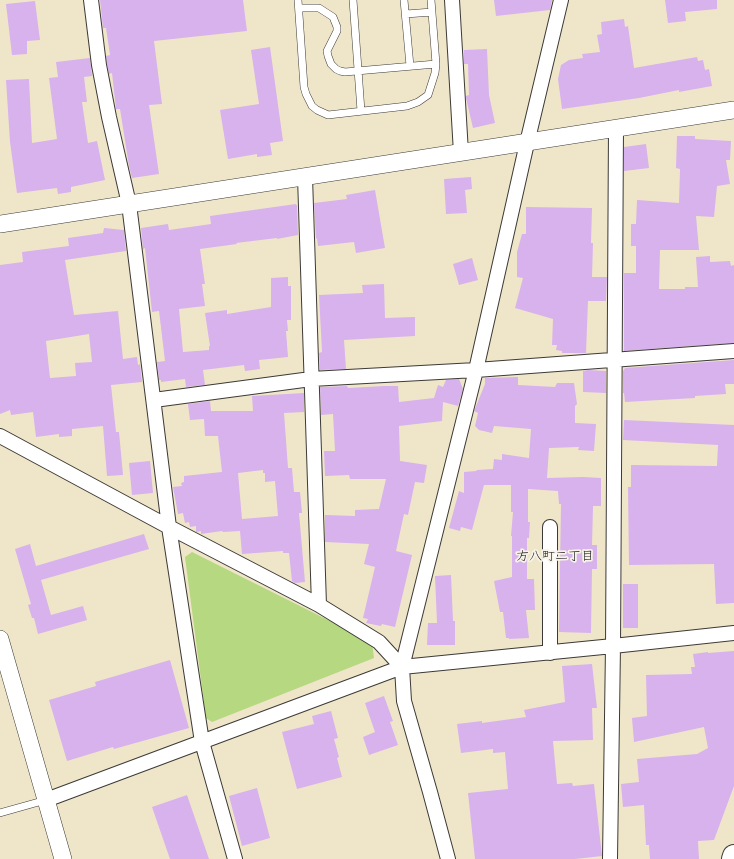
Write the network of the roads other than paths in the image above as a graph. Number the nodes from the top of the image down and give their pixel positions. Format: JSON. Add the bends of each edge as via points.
{"nodes":[{"id":1,"x":91,"y":0,"type":"edge"},
{"id":2,"x":298,"y":0,"type":"edge"},
{"id":3,"x":353,"y":0,"type":"edge"},
{"id":4,"x":404,"y":0,"type":"edge"},
{"id":5,"x":431,"y":0,"type":"edge"},
{"id":6,"x":452,"y":0,"type":"edge"},
{"id":7,"x":561,"y":0,"type":"edge"},
{"id":8,"x":299,"y":8,"type":"junction"},
{"id":9,"x":432,"y":12,"type":"junction"},
{"id":10,"x":406,"y":14,"type":"junction"},
{"id":11,"x":436,"y":64,"type":"junction"},
{"id":12,"x":410,"y":66,"type":"junction"},
{"id":13,"x":358,"y":70,"type":"junction"},
{"id":14,"x":734,"y":110,"type":"edge"},
{"id":15,"x":360,"y":111,"type":"junction"},
{"id":16,"x":616,"y":128,"type":"junction"},
{"id":17,"x":527,"y":143,"type":"junction"},
{"id":18,"x":461,"y":153,"type":"junction"},
{"id":19,"x":305,"y":177,"type":"junction"},
{"id":20,"x":129,"y":204,"type":"junction"},
{"id":21,"x":0,"y":224,"type":"edge"},
{"id":22,"x":734,"y":351,"type":"edge"},
{"id":23,"x":615,"y":360,"type":"junction"},
{"id":24,"x":476,"y":370,"type":"junction"},
{"id":25,"x":311,"y":379,"type":"junction"},
{"id":26,"x":154,"y":400,"type":"junction"},
{"id":27,"x":0,"y":436,"type":"edge"},
{"id":28,"x":169,"y":526,"type":"junction"},
{"id":29,"x":550,"y":527,"type":"dead end"},
{"id":30,"x":319,"y":605,"type":"junction"},
{"id":31,"x":734,"y":633,"type":"edge"},
{"id":32,"x":0,"y":639,"type":"edge"},
{"id":33,"x":614,"y":646,"type":"junction"},
{"id":34,"x":550,"y":653,"type":"junction"},
{"id":35,"x":402,"y":667,"type":"junction"},
{"id":36,"x":202,"y":742,"type":"junction"},
{"id":37,"x":46,"y":800,"type":"junction"},
{"id":38,"x":0,"y":812,"type":"edge"},
{"id":39,"x":734,"y":856,"type":"edge"},
{"id":40,"x":63,"y":859,"type":"edge"},
{"id":41,"x":235,"y":859,"type":"edge"},
{"id":42,"x":448,"y":859,"type":"edge"},
{"id":43,"x":610,"y":859,"type":"edge"},
{"id":44,"x":733,"y":859,"type":"edge"}],
"edges":[{"from":1,"to":20,"type":"street","via":[[99,65]]},
{"from":2,"to":8,"type":"lane"},
{"from":3,"to":13,"type":"lane"},
{"from":4,"to":10,"type":"lane"},
{"from":5,"to":9,"type":"lane"},
{"from":6,"to":18,"type":"street"},
{"from":7,"to":17,"type":"street"},
{"from":8,"to":13,"type":"lane","via":[[319,8],[333,17],[337,31],[327,51],[331,64],[340,71]]},
{"from":8,"to":15,"type":"lane","via":[[304,87],[312,106],[328,115]]},
{"from":9,"to":10,"type":"lane"},
{"from":9,"to":11,"type":"lane"},
{"from":10,"to":12,"type":"lane"},
{"from":11,"to":12,"type":"lane"},
{"from":11,"to":15,"type":"lane","via":[[428,95],[418,102],[407,106]]},
{"from":12,"to":13,"type":"lane"},
{"from":13,"to":15,"type":"lane"},
{"from":14,"to":16,"type":"street"},
{"from":16,"to":17,"type":"street"},
{"from":16,"to":23,"type":"street"},
{"from":17,"to":18,"type":"street"},
{"from":17,"to":24,"type":"street"},
{"from":18,"to":19,"type":"street"},
{"from":19,"to":20,"type":"street"},
{"from":19,"to":25,"type":"street"},
{"from":20,"to":21,"type":"street"},
{"from":20,"to":26,"type":"street"},
{"from":22,"to":23,"type":"street"},
{"from":23,"to":24,"type":"street"},
{"from":23,"to":33,"type":"street"},
{"from":24,"to":25,"type":"street"},
{"from":24,"to":35,"type":"street"},
{"from":25,"to":26,"type":"street"},
{"from":25,"to":30,"type":"street"},
{"from":26,"to":28,"type":"street"},
{"from":27,"to":28,"type":"street"},
{"from":28,"to":30,"type":"street"},
{"from":28,"to":36,"type":"street"},
{"from":29,"to":34,"type":"street"},
{"from":30,"to":35,"type":"street","via":[[379,642]]},
{"from":31,"to":33,"type":"street"},
{"from":32,"to":37,"type":"street"},
{"from":33,"to":34,"type":"street"},
{"from":33,"to":43,"type":"street"},
{"from":34,"to":35,"type":"street"},
{"from":35,"to":36,"type":"street"},
{"from":35,"to":42,"type":"street","via":[[404,701]]},
{"from":36,"to":37,"type":"street"},
{"from":36,"to":41,"type":"street"},
{"from":37,"to":38,"type":"lane"},
{"from":37,"to":40,"type":"street"},
{"from":39,"to":44,"type":"main road"}]}
